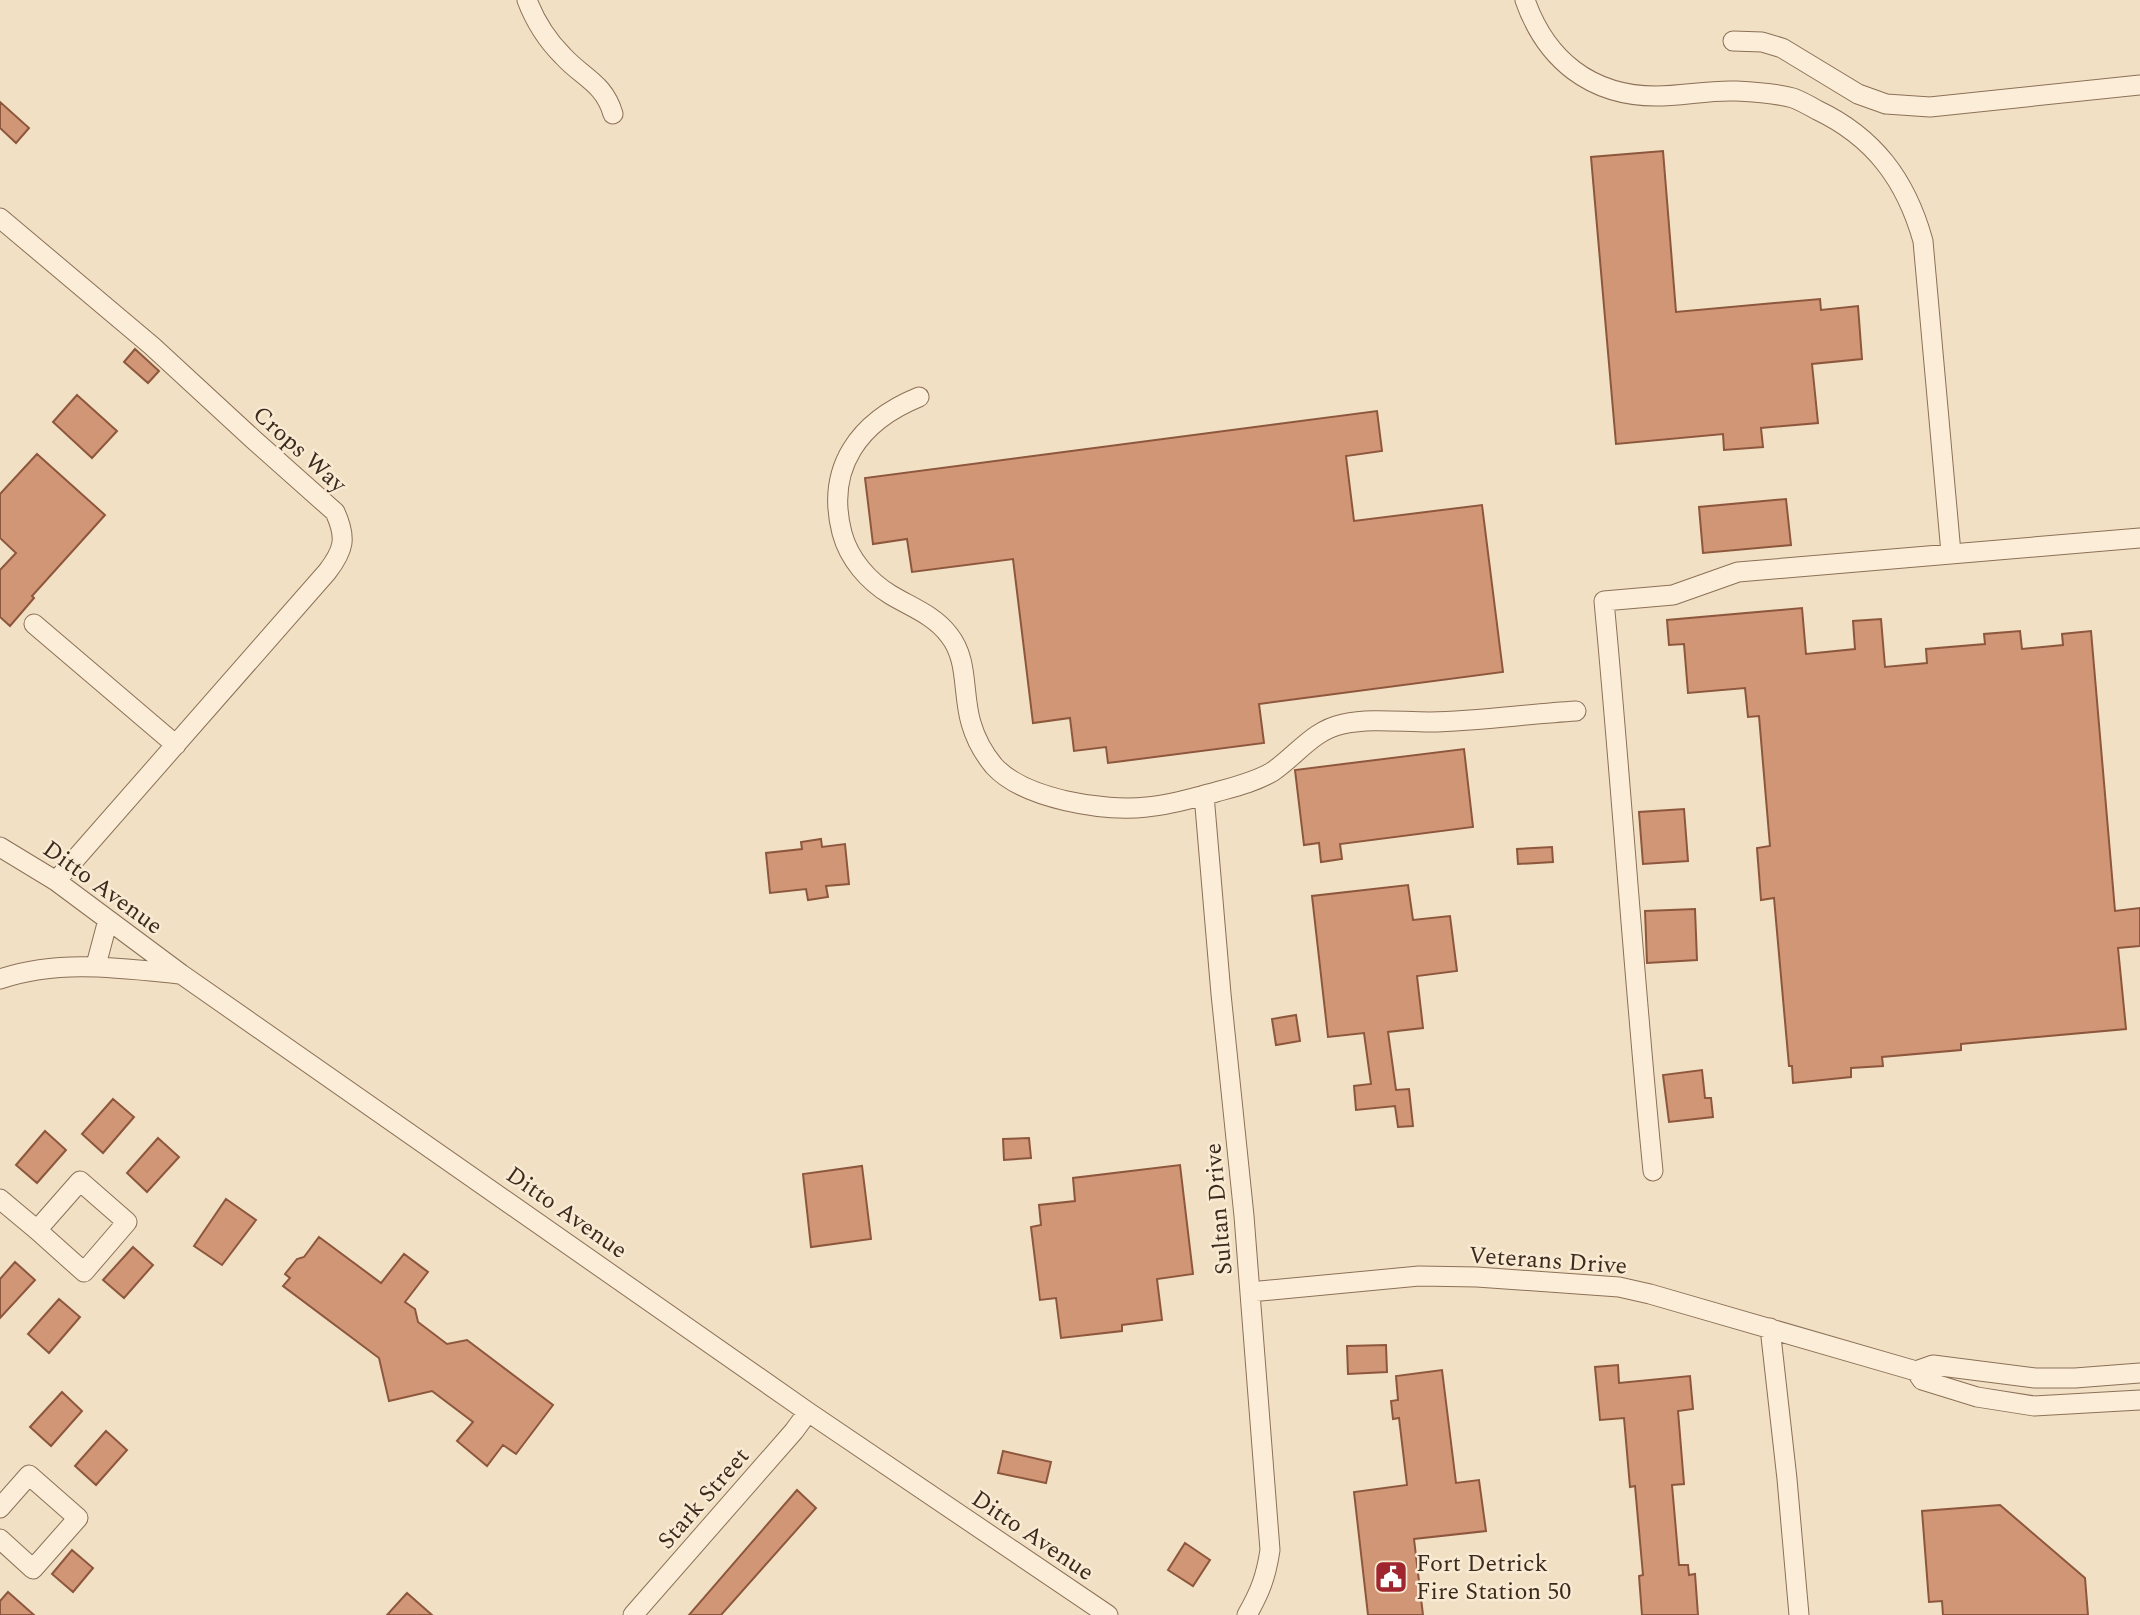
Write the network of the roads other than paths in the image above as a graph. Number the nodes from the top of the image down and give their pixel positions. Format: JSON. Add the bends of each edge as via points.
{"nodes":[{"id":1,"x":527,"y":0,"type":"edge"},
{"id":2,"x":1525,"y":0,"type":"edge"},
{"id":3,"x":1733,"y":41,"type":"dead end"},
{"id":4,"x":2140,"y":85,"type":"edge"},
{"id":5,"x":614,"y":114,"type":"dead end"},
{"id":6,"x":0,"y":218,"type":"edge"},
{"id":7,"x":919,"y":397,"type":"dead end"},
{"id":8,"x":2140,"y":538,"type":"edge"},
{"id":9,"x":1951,"y":553,"type":"junction"},
{"id":10,"x":34,"y":624,"type":"dead end"},
{"id":11,"x":1576,"y":711,"type":"dead end"},
{"id":12,"x":176,"y":745,"type":"junction"},
{"id":13,"x":1204,"y":795,"type":"junction"},
{"id":14,"x":0,"y":847,"type":"edge"},
{"id":15,"x":56,"y":881,"type":"junction"},
{"id":16,"x":108,"y":920,"type":"junction"},
{"id":17,"x":96,"y":965,"type":"junction"},
{"id":18,"x":181,"y":974,"type":"junction"},
{"id":19,"x":0,"y":979,"type":"edge"},
{"id":20,"x":1653,"y":1171,"type":"dead end"},
{"id":21,"x":0,"y":1199,"type":"edge"},
{"id":22,"x":37,"y":1230,"type":"junction"},
{"id":23,"x":1250,"y":1292,"type":"junction"},
{"id":24,"x":1770,"y":1328,"type":"junction"},
{"id":25,"x":1916,"y":1371,"type":"junction"},
{"id":26,"x":2140,"y":1373,"type":"edge"},
{"id":27,"x":2140,"y":1400,"type":"edge"},
{"id":28,"x":808,"y":1412,"type":"junction"},
{"id":29,"x":0,"y":1508,"type":"edge"},
{"id":30,"x":0,"y":1539,"type":"edge"},
{"id":31,"x":633,"y":1615,"type":"edge"},
{"id":32,"x":1108,"y":1615,"type":"edge"},
{"id":33,"x":1247,"y":1615,"type":"edge"},
{"id":34,"x":1799,"y":1615,"type":"edge"}],
"edges":[{"from":1,"to":5,"type":"street","via":[[544,34],[609,99]]},
{"from":2,"to":9,"type":"street","via":[[1547,44],[1574,72],[1595,84],[1654,96],[1732,91],[1793,98],[1856,132],[1885,162],[1906,194],[1923,241]]},
{"from":3,"to":4,"type":"street","via":[[1782,48],[1858,94],[1886,104],[1930,107]]},
{"from":6,"to":12,"type":"street","name":"Crops Way","via":[[152,346],[335,512],[341,525],[344,541],[337,559]]},
{"from":7,"to":13,"type":"street","via":[[897,406],[863,432],[841,475],[839,520],[851,556],[864,573],[949,635],[962,657],[971,723],[995,766],[1033,791],[1072,803],[1145,808]]},
{"from":8,"to":9,"type":"street"},
{"from":9,"to":20,"type":"street","via":[[1738,572],[1673,595],[1604,601]]},
{"from":10,"to":12,"type":"street"},
{"from":11,"to":13,"type":"street","via":[[1341,724],[1320,733],[1272,772]]},
{"from":12,"to":15,"type":"street","name":"Crops Way"},
{"from":13,"to":23,"type":"street","name":"Sultan Drive"},
{"from":14,"to":15,"type":"street","name":"Ditto Avenue"},
{"from":15,"to":16,"type":"street","name":"Ditto Avenue"},
{"from":16,"to":17,"type":"street"},
{"from":16,"to":18,"type":"street","name":"Ditto Avenue"},
{"from":17,"to":18,"type":"street"},
{"from":17,"to":19,"type":"street"},
{"from":18,"to":28,"type":"street","name":"Ditto Avenue"},
{"from":21,"to":22,"type":"street"},
{"from":22,"to":22,"type":"street","via":[[84,1272],[127,1222],[80,1181]]},
{"from":23,"to":24,"type":"street","name":"Veterans Drive","via":[[1419,1276],[1608,1286]]},
{"from":23,"to":33,"type":"street","name":"Sultan Drive","via":[[1269,1550],[1266,1574]]},
{"from":24,"to":25,"type":"street","name":"Veterans Drive"},
{"from":24,"to":34,"type":"street"},
{"from":25,"to":26,"type":"street","name":"Veterans Drive","via":[[1933,1365],[2035,1378]]},
{"from":25,"to":27,"type":"street","name":"Veterans Drive","via":[[1922,1380],[1977,1397],[2034,1406]]},
{"from":28,"to":31,"type":"street","name":"Stark Street"},
{"from":28,"to":32,"type":"street","name":"Ditto Avenue"},
{"from":29,"to":30,"type":"street","via":[[29,1475],[78,1518],[33,1569]]}]}
